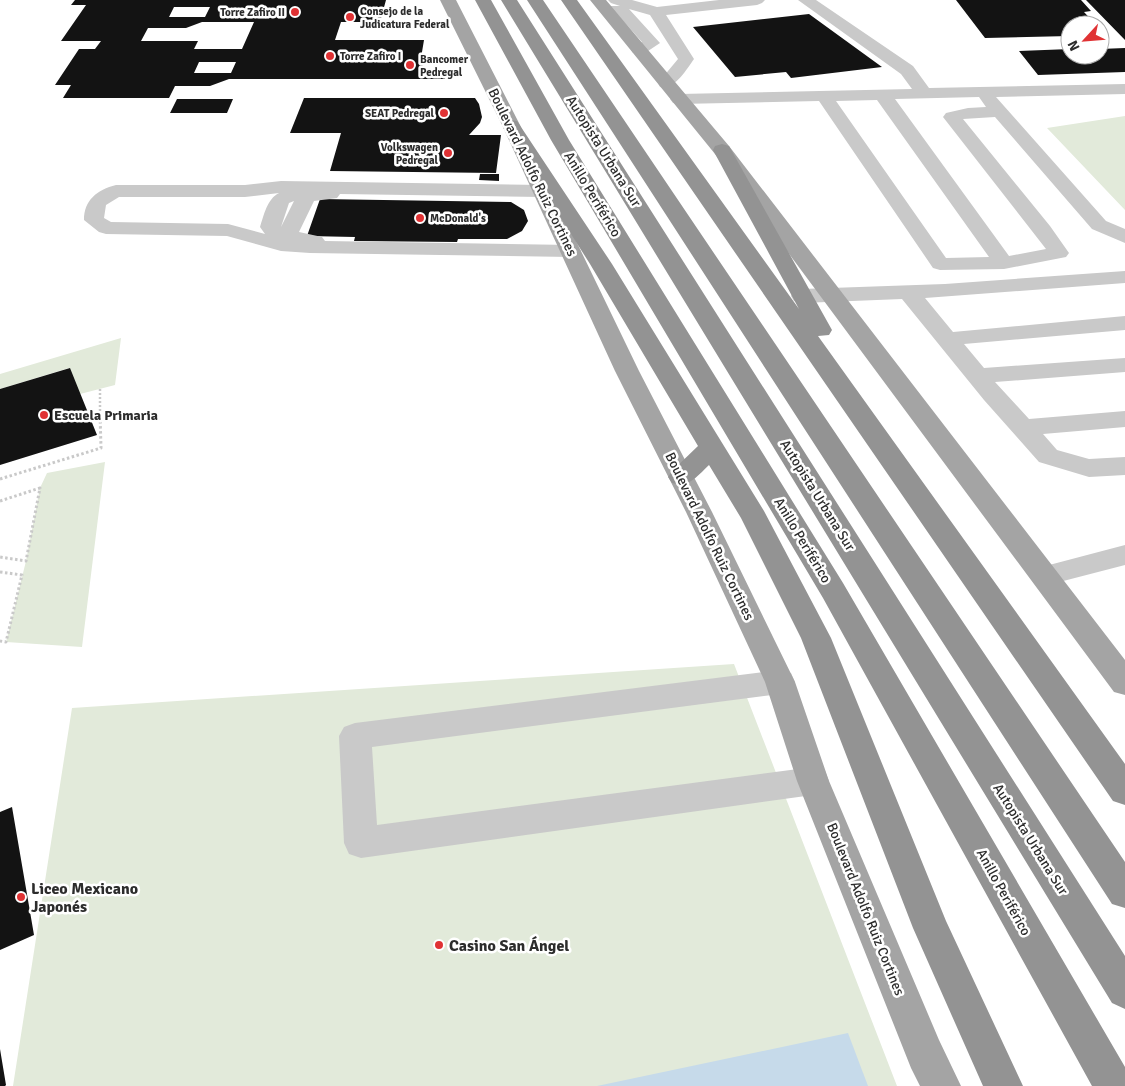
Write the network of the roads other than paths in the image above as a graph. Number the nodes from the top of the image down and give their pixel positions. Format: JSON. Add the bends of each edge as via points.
{"nodes":[{"id":1,"x":448,"y":0,"type":"edge"},
{"id":2,"x":483,"y":0,"type":"edge"},
{"id":3,"x":509,"y":0,"type":"edge"},
{"id":4,"x":535,"y":0,"type":"edge"},
{"id":5,"x":569,"y":0,"type":"edge"},
{"id":6,"x":757,"y":0,"type":"edge"},
{"id":7,"x":806,"y":0,"type":"edge"},
{"id":8,"x":606,"y":3,"type":"edge"},
{"id":9,"x":656,"y":12,"type":"junction"},
{"id":10,"x":1125,"y":89,"type":"edge"},
{"id":11,"x":673,"y":91,"type":"junction"},
{"id":12,"x":980,"y":92,"type":"junction"},
{"id":13,"x":882,"y":94,"type":"junction"},
{"id":14,"x":926,"y":94,"type":"junction"},
{"id":15,"x":824,"y":96,"type":"junction"},
{"id":16,"x":1000,"y":111,"type":"junction"},
{"id":17,"x":512,"y":125,"type":"junction"},
{"id":18,"x":560,"y":140,"type":"junction"},
{"id":19,"x":722,"y":150,"type":"junction"},
{"id":20,"x":421,"y":190,"type":"junction"},
{"id":21,"x":245,"y":191,"type":"junction"},
{"id":22,"x":541,"y":191,"type":"junction"},
{"id":23,"x":228,"y":230,"type":"junction"},
{"id":24,"x":1125,"y":237,"type":"edge"},
{"id":25,"x":577,"y":244,"type":"junction"},
{"id":26,"x":360,"y":248,"type":"junction"},
{"id":27,"x":1004,"y":263,"type":"junction"},
{"id":28,"x":1125,"y":277,"type":"edge"},
{"id":29,"x":910,"y":292,"type":"junction"},
{"id":30,"x":832,"y":295,"type":"junction"},
{"id":31,"x":802,"y":296,"type":"junction"},
{"id":32,"x":1125,"y":323,"type":"edge"},
{"id":33,"x":947,"y":339,"type":"junction"},
{"id":34,"x":1125,"y":365,"type":"edge"},
{"id":35,"x":978,"y":376,"type":"junction"},
{"id":36,"x":1125,"y":419,"type":"edge"},
{"id":37,"x":1023,"y":428,"type":"junction"},
{"id":38,"x":711,"y":448,"type":"junction"},
{"id":39,"x":886,"y":450,"type":"junction"},
{"id":40,"x":1125,"y":466,"type":"edge"},
{"id":41,"x":682,"y":477,"type":"junction"},
{"id":42,"x":1125,"y":555,"type":"edge"},
{"id":43,"x":1044,"y":576,"type":"junction"},
{"id":44,"x":780,"y":682,"type":"junction"},
{"id":45,"x":1125,"y":683,"type":"edge"},
{"id":46,"x":813,"y":781,"type":"junction"},
{"id":47,"x":1125,"y":791,"type":"edge"},
{"id":48,"x":1125,"y":892,"type":"edge"},
{"id":49,"x":1125,"y":990,"type":"edge"},
{"id":50,"x":941,"y":1086,"type":"edge"},
{"id":51,"x":1003,"y":1086,"type":"edge"},
{"id":52,"x":1114,"y":1086,"type":"edge"}],
"edges":[{"from":1,"to":17,"type":"main road","name":"Boulevard Adolfo Ruiz Cortines"},
{"from":2,"to":18,"type":"highway","name":"Anillo Periférico"},
{"from":3,"to":49,"type":"highway","name":"Autopista Urbana Sur"},
{"from":4,"to":48,"type":"highway","name":"Autopista Urbana Sur"},
{"from":5,"to":39,"type":"highway"},
{"from":6,"to":9,"type":"lane"},
{"from":7,"to":14,"type":"lane","via":[[907,70]]},
{"from":8,"to":9,"type":"lane"},
{"from":8,"to":11,"type":"main road"},
{"from":9,"to":11,"type":"lane","via":[[686,59]]},
{"from":10,"to":12,"type":"lane"},
{"from":11,"to":15,"type":"lane"},
{"from":11,"to":19,"type":"main road"},
{"from":12,"to":14,"type":"lane"},
{"from":12,"to":16,"type":"lane"},
{"from":13,"to":14,"type":"lane"},
{"from":13,"to":15,"type":"lane"},
{"from":13,"to":27,"type":"lane"},
{"from":15,"to":27,"type":"lane","via":[[940,264]]},
{"from":16,"to":24,"type":"lane","via":[[1098,225]]},
{"from":16,"to":27,"type":"lane","via":[[952,117],[1059,253]]},
{"from":17,"to":22,"type":"main road","name":"Boulevard Adolfo Ruiz Cortines"},
{"from":17,"to":25,"type":"highway"},
{"from":18,"to":25,"type":"highway"},
{"from":18,"to":52,"type":"highway","name":"Anillo Periférico","via":[[834,591]]},
{"from":19,"to":30,"type":"main road"},
{"from":19,"to":31,"type":"highway"},
{"from":20,"to":21,"type":"lane","via":[[281,187]]},
{"from":20,"to":22,"type":"lane"},
{"from":20,"to":26,"type":"lane","via":[[392,194],[288,195],[278,202],[270,227],[278,235],[298,241],[339,242]]},
{"from":21,"to":23,"type":"lane","via":[[253,196],[256,203],[254,213]]},
{"from":21,"to":23,"type":"lane","via":[[116,191],[98,202],[93,215],[94,220],[106,228]]},
{"from":22,"to":25,"type":"main road","name":"Boulevard Adolfo Ruiz Cortines"},
{"from":23,"to":26,"type":"lane","via":[[280,245]]},
{"from":25,"to":26,"type":"lane"},
{"from":25,"to":38,"type":"highway"},
{"from":25,"to":41,"type":"main road","name":"Boulevard Adolfo Ruiz Cortines","via":[[626,370]]},
{"from":28,"to":29,"type":"lane"},
{"from":29,"to":30,"type":"lane"},
{"from":29,"to":33,"type":"lane"},
{"from":30,"to":31,"type":"lane"},
{"from":30,"to":43,"type":"main road"},
{"from":31,"to":39,"type":"highway"},
{"from":32,"to":33,"type":"lane"},
{"from":33,"to":35,"type":"lane"},
{"from":34,"to":35,"type":"lane"},
{"from":35,"to":37,"type":"lane"},
{"from":36,"to":37,"type":"lane"},
{"from":37,"to":40,"type":"lane","via":[[1048,456],[1088,468]]},
{"from":38,"to":41,"type":"highway"},
{"from":38,"to":51,"type":"highway","via":[[754,518],[816,638],[931,928]]},
{"from":39,"to":47,"type":"highway"},
{"from":41,"to":44,"type":"main road","name":"Boulevard Adolfo Ruiz Cortines"},
{"from":42,"to":43,"type":"lane"},
{"from":43,"to":45,"type":"main road"},
{"from":44,"to":46,"type":"main road","name":"Boulevard Adolfo Ruiz Cortines"},
{"from":44,"to":46,"type":"lane","via":[[355,736],[360,843]]},
{"from":46,"to":50,"type":"main road","name":"Boulevard Adolfo Ruiz Cortines"}]}
